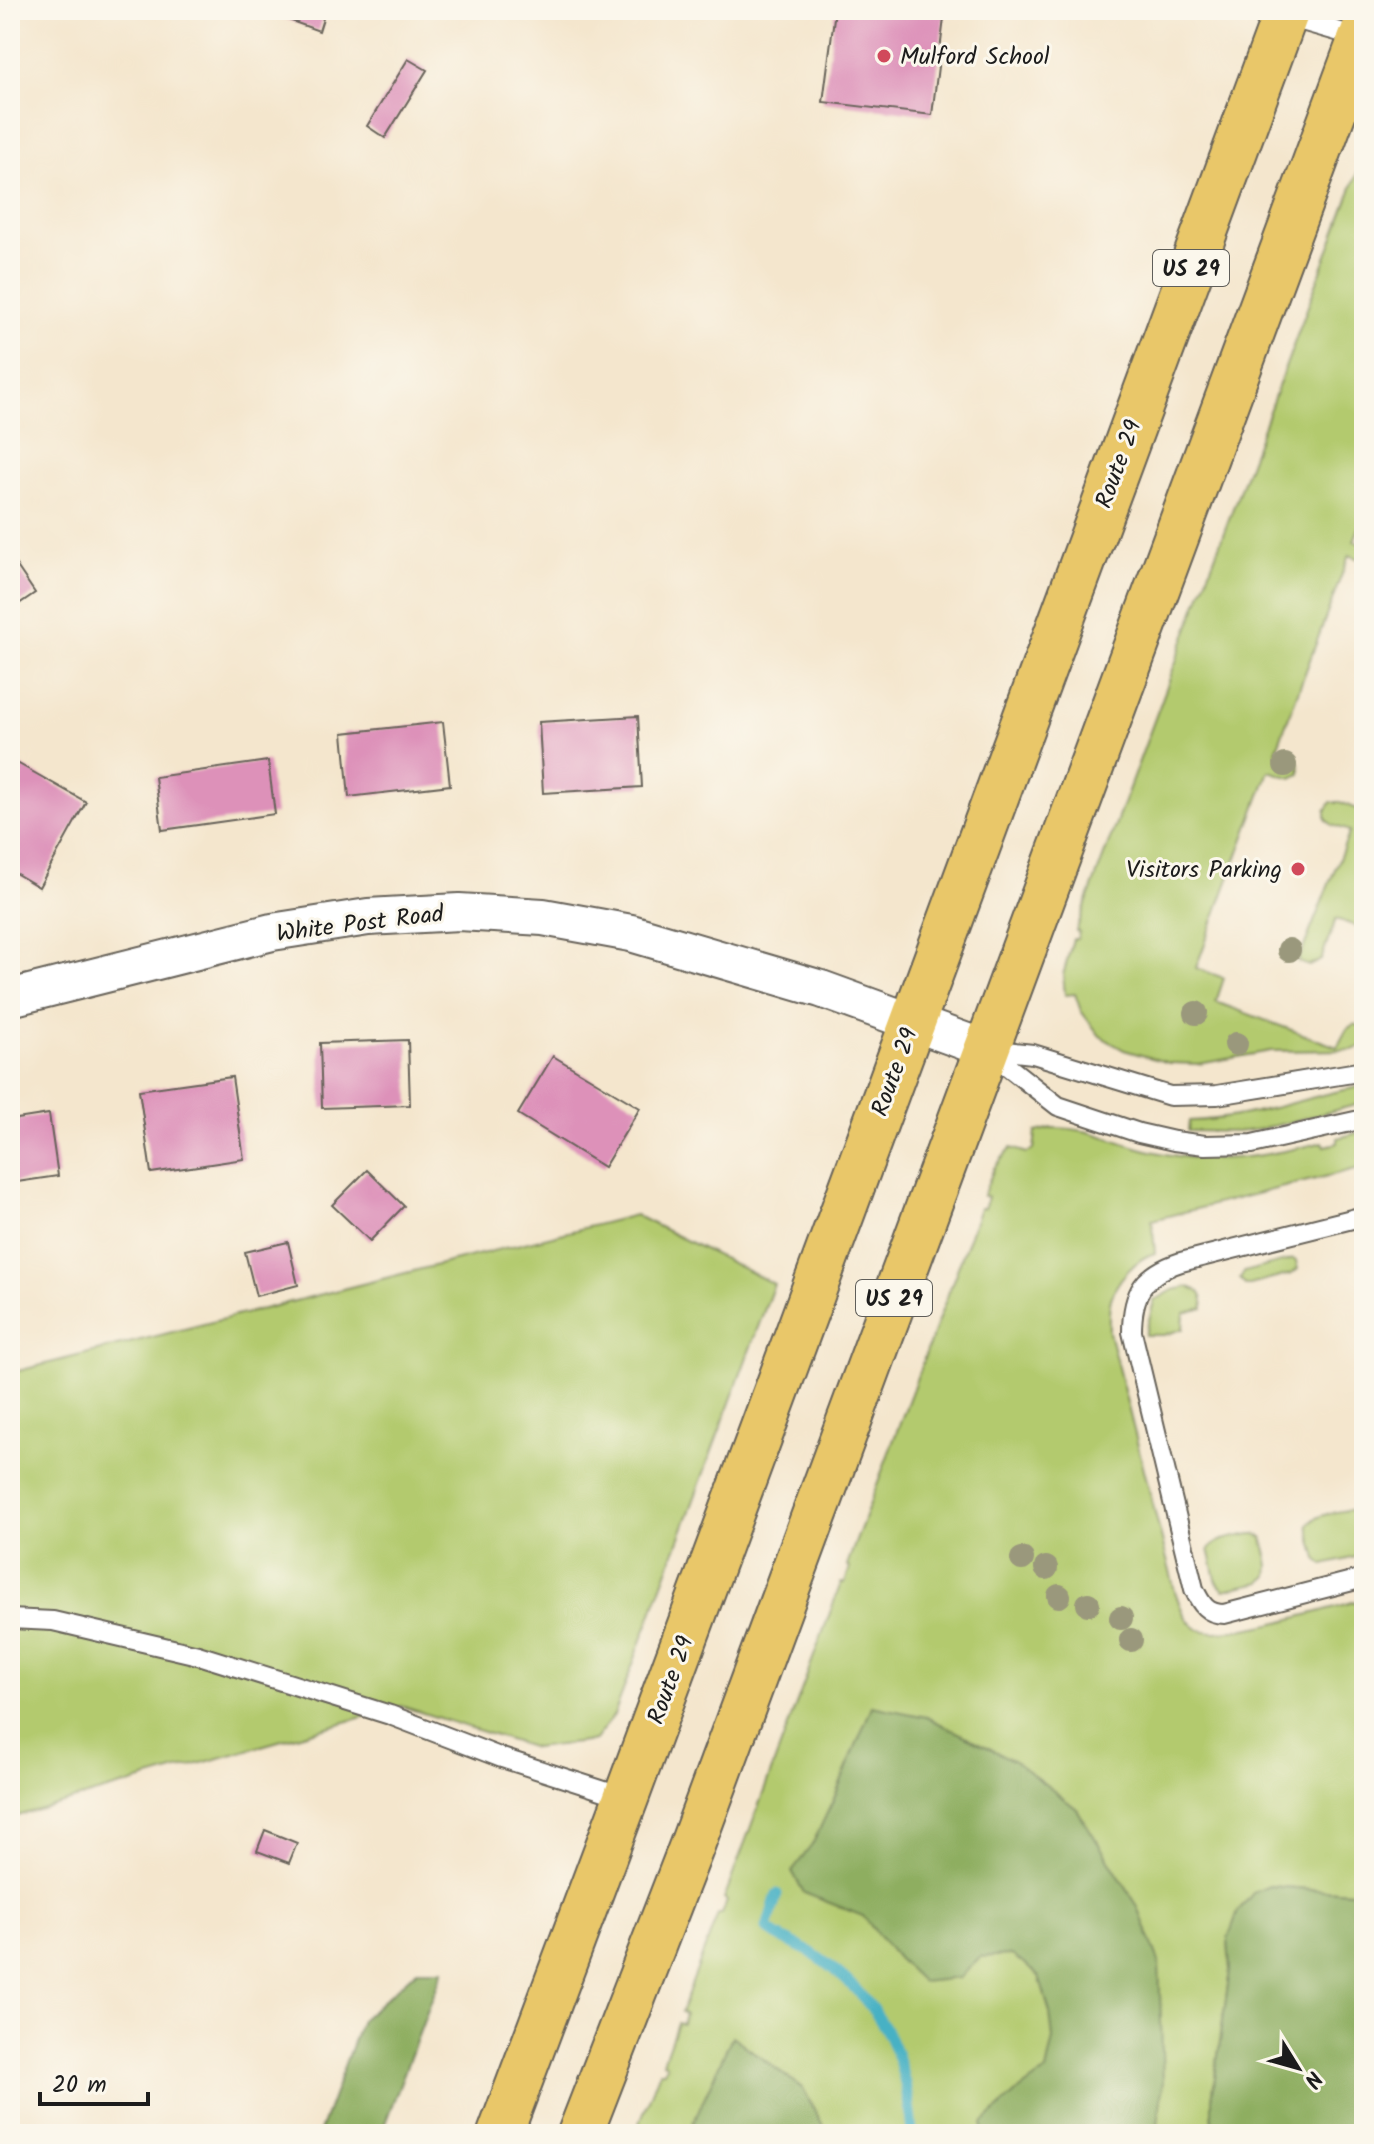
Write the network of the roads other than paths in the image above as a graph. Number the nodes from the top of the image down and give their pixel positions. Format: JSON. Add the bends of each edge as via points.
{"nodes":[{"id":1,"x":1278,"y":12,"type":"edge"},
{"id":2,"x":1363,"y":36,"type":"edge"},
{"id":3,"x":10,"y":998,"type":"edge"},
{"id":4,"x":912,"y":1022,"type":"junction"},
{"id":5,"x":986,"y":1049,"type":"junction"},
{"id":6,"x":1364,"y":1071,"type":"edge"},
{"id":7,"x":1364,"y":1119,"type":"edge"},
{"id":8,"x":1364,"y":1216,"type":"edge"},
{"id":9,"x":1364,"y":1578,"type":"edge"},
{"id":10,"x":10,"y":1619,"type":"edge"},
{"id":11,"x":626,"y":1798,"type":"junction"},
{"id":12,"x":500,"y":2134,"type":"edge"},
{"id":13,"x":580,"y":2134,"type":"edge"}],
"edges":[{"from":1,"to":2,"type":"lane"},
{"from":1,"to":4,"type":"main road","name":"Route 29","number":"US 29"},
{"from":2,"to":5,"type":"main road","number":"US 29"},
{"from":3,"to":4,"type":"street","name":"White Post Road","via":[[272,932],[368,917],[459,912],[543,917],[631,933]]},
{"from":4,"to":5,"type":"street","name":"White Post Road"},
{"from":4,"to":11,"type":"main road","name":"Route 29","number":"US 29"},
{"from":5,"to":6,"type":"lane","via":[[1033,1054],[1170,1096],[1217,1095]]},
{"from":5,"to":7,"type":"lane","via":[[1058,1106],[1174,1141],[1252,1144]]},
{"from":5,"to":13,"type":"main road","number":"US 29"},
{"from":8,"to":9,"type":"lane","via":[[1167,1266],[1143,1285],[1132,1332],[1194,1589],[1205,1608],[1224,1614]]},
{"from":10,"to":11,"type":"lane","via":[[53,1621],[198,1655]]},
{"from":11,"to":12,"type":"main road","name":"Route 29","number":"US 29"}]}
